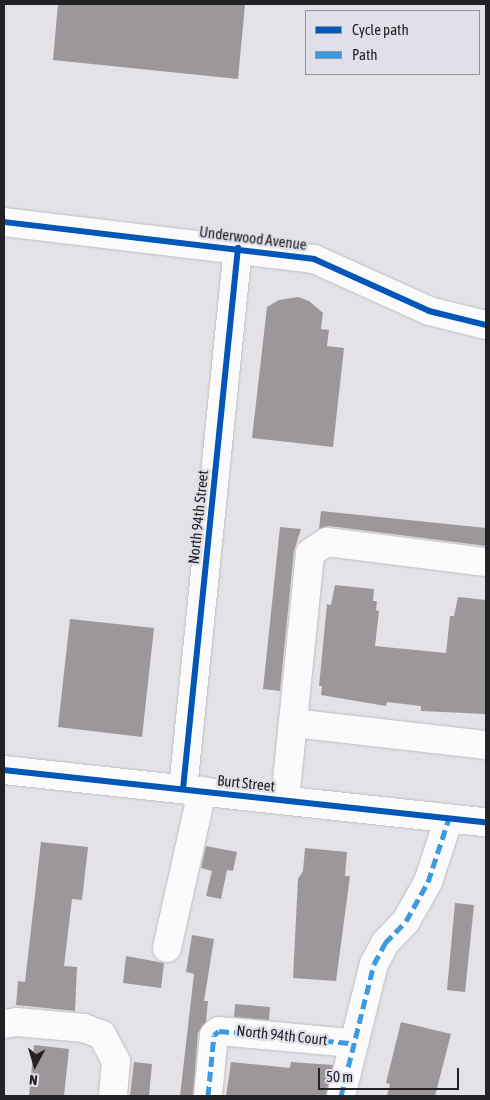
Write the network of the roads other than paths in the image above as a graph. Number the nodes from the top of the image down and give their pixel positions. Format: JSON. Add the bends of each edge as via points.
{"nodes":[{"id":1,"x":4,"y":222,"type":"edge"},
{"id":2,"x":238,"y":248,"type":"junction"},
{"id":3,"x":486,"y":325,"type":"edge"},
{"id":4,"x":486,"y":562,"type":"edge"},
{"id":5,"x":293,"y":723,"type":"junction"},
{"id":6,"x":486,"y":745,"type":"edge"},
{"id":7,"x":4,"y":770,"type":"edge"},
{"id":8,"x":192,"y":790,"type":"junction"},
{"id":9,"x":285,"y":800,"type":"junction"},
{"id":10,"x":448,"y":818,"type":"junction"},
{"id":11,"x":486,"y":822,"type":"edge"},
{"id":12,"x":167,"y":948,"type":"dead end"},
{"id":13,"x":4,"y":1024,"type":"edge"},
{"id":14,"x":352,"y":1043,"type":"junction"},
{"id":15,"x":113,"y":1096,"type":"edge"},
{"id":16,"x":208,"y":1096,"type":"edge"},
{"id":17,"x":341,"y":1096,"type":"edge"}],
"edges":[{"from":1,"to":2,"type":"street","name":"Underwood Avenue"},
{"from":2,"to":3,"type":"street","name":"Underwood Avenue","via":[[314,259],[429,311]]},
{"from":2,"to":8,"type":"street","name":"North 94th Street"},
{"from":4,"to":5,"type":"street","via":[[328,542],[310,553]]},
{"from":5,"to":6,"type":"street"},
{"from":5,"to":9,"type":"street"},
{"from":7,"to":8,"type":"street","name":"Burt Street"},
{"from":8,"to":9,"type":"street","name":"Burt Street"},
{"from":8,"to":12,"type":"street","name":"North 94th Street"},
{"from":9,"to":10,"type":"street","name":"Burt Street"},
{"from":10,"to":11,"type":"street","name":"Burt Street"},
{"from":10,"to":14,"type":"street","via":[[428,882],[374,964]]},
{"from":13,"to":15,"type":"street","via":[[17,1022],[84,1028],[102,1035],[116,1061]]},
{"from":14,"to":16,"type":"street","name":"North 94th Court","via":[[219,1031],[214,1035]]},
{"from":14,"to":17,"type":"street"}]}
